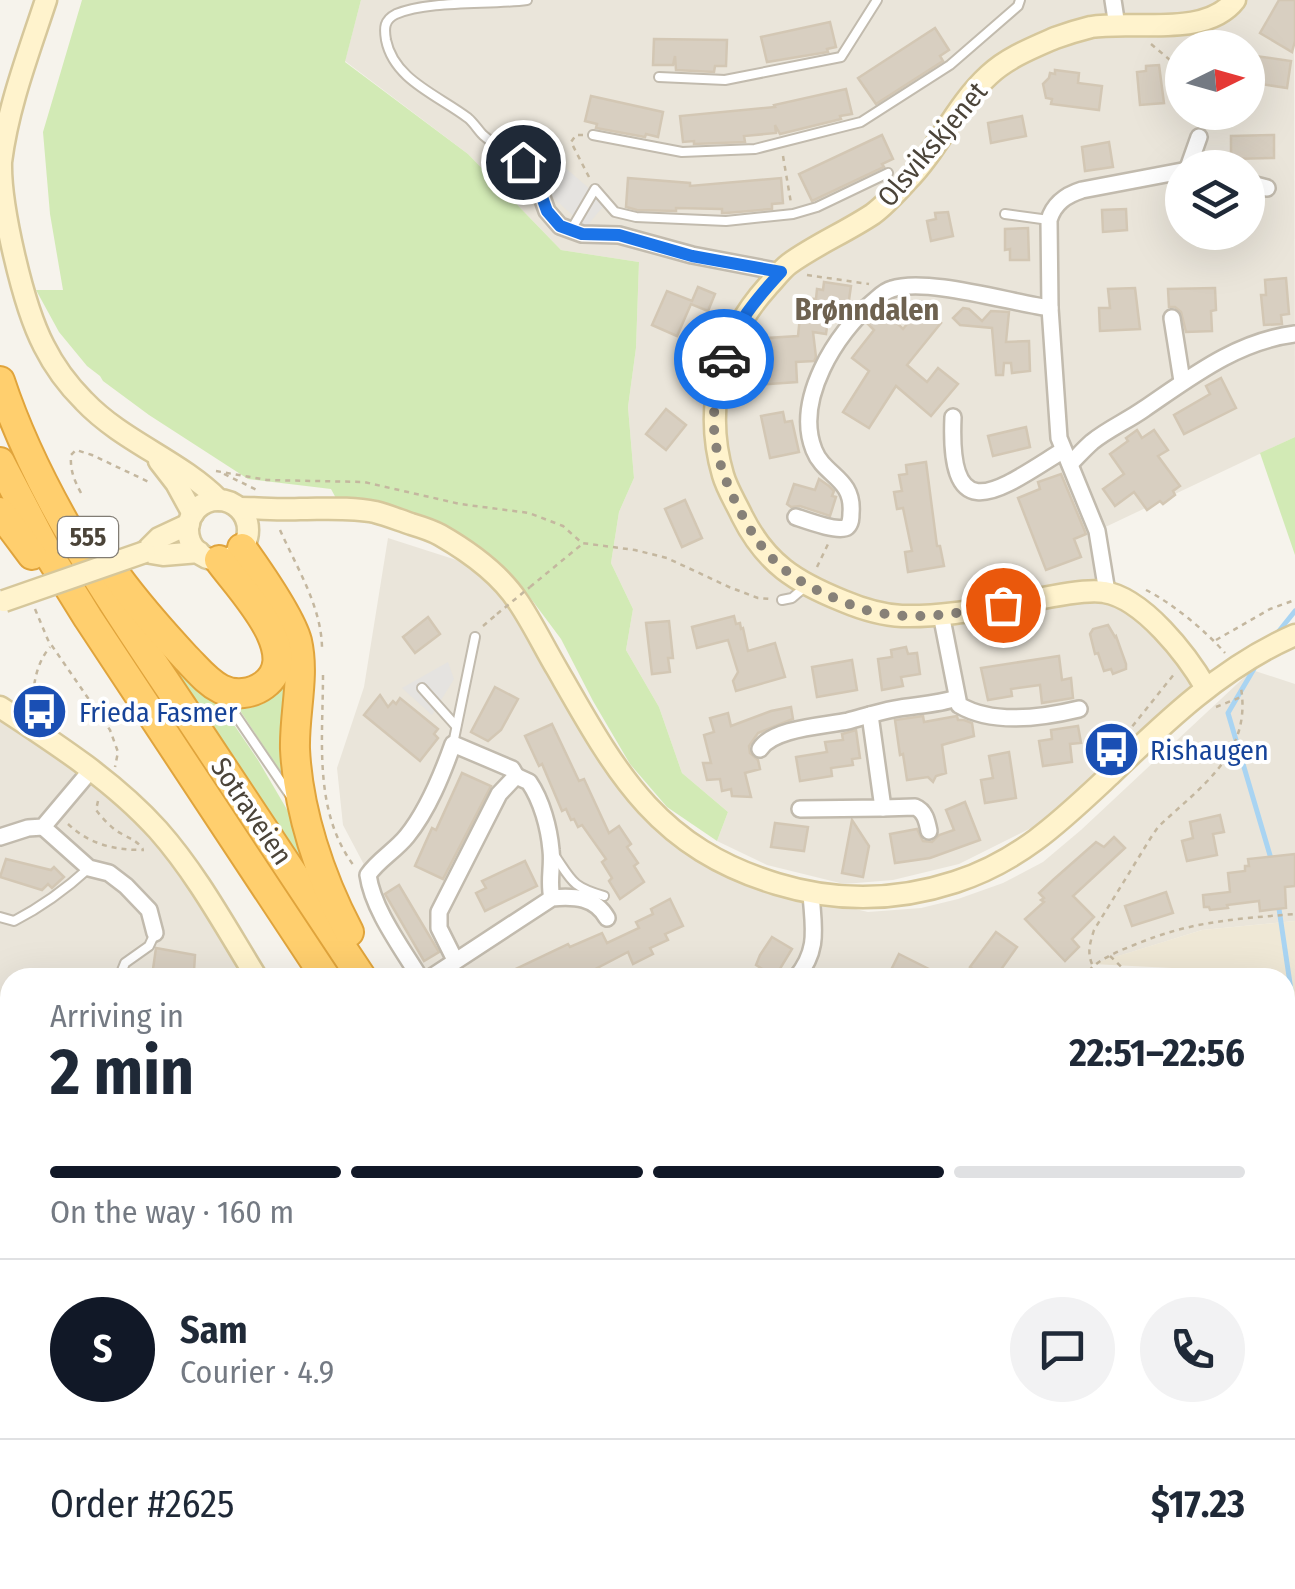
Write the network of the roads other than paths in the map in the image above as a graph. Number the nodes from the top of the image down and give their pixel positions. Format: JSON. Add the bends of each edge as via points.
{"nodes":[{"id":1,"x":46,"y":0,"type":"edge"},
{"id":2,"x":527,"y":0,"type":"edge"},
{"id":3,"x":876,"y":0,"type":"edge"},
{"id":4,"x":1020,"y":0,"type":"edge"},
{"id":5,"x":1113,"y":0,"type":"edge"},
{"id":6,"x":1234,"y":0,"type":"edge"},
{"id":7,"x":1116,"y":26,"type":"junction"},
{"id":8,"x":659,"y":77,"type":"dead end"},
{"id":9,"x":593,"y":135,"type":"road end"},
{"id":10,"x":1199,"y":137,"type":"dead end"},
{"id":11,"x":1194,"y":150,"type":"edge"},
{"id":12,"x":523,"y":162,"type":"joint"},
{"id":13,"x":888,"y":173,"type":"dead end"},
{"id":14,"x":1165,"y":173,"type":"edge"},
{"id":15,"x":1005,"y":214,"type":"dead end"},
{"id":16,"x":1049,"y":220,"type":"junction"},
{"id":17,"x":571,"y":230,"type":"junction"},
{"id":18,"x":781,"y":272,"type":"junction"},
{"id":19,"x":1050,"y":308,"type":"junction"},
{"id":20,"x":1172,"y":318,"type":"dead end"},
{"id":21,"x":1295,"y":334,"type":"edge"},
{"id":22,"x":0,"y":362,"type":"edge"},
{"id":23,"x":0,"y":381,"type":"edge"},
{"id":24,"x":1182,"y":381,"type":"junction"},
{"id":25,"x":953,"y":418,"type":"dead end"},
{"id":26,"x":151,"y":452,"type":"junction"},
{"id":27,"x":1066,"y":457,"type":"junction"},
{"id":28,"x":0,"y":462,"type":"edge"},
{"id":29,"x":219,"y":500,"type":"junction"},
{"id":30,"x":239,"y":508,"type":"junction"},
{"id":31,"x":297,"y":510,"type":"junction"},
{"id":32,"x":0,"y":512,"type":"edge"},
{"id":33,"x":796,"y":517,"type":"dead end"},
{"id":34,"x":191,"y":519,"type":"junction"},
{"id":35,"x":227,"y":548,"type":"junction"},
{"id":36,"x":145,"y":552,"type":"junction"},
{"id":37,"x":806,"y":586,"type":"junction"},
{"id":38,"x":1107,"y":592,"type":"junction"},
{"id":39,"x":782,"y":600,"type":"road end"},
{"id":40,"x":1,"y":602,"type":"edge"},
{"id":41,"x":940,"y":614,"type":"junction"},
{"id":42,"x":1295,"y":635,"type":"edge"},
{"id":43,"x":475,"y":637,"type":"road end"},
{"id":44,"x":216,"y":686,"type":"junction"},
{"id":45,"x":422,"y":688,"type":"dead end"},
{"id":46,"x":1206,"y":688,"type":"junction"},
{"id":47,"x":956,"y":698,"type":"junction"},
{"id":48,"x":0,"y":707,"type":"edge"},
{"id":49,"x":1079,"y":709,"type":"dead end"},
{"id":50,"x":870,"y":715,"type":"junction"},
{"id":51,"x":456,"y":726,"type":"junction"},
{"id":52,"x":453,"y":744,"type":"junction"},
{"id":53,"x":760,"y":749,"type":"dead end"},
{"id":54,"x":101,"y":772,"type":"junction"},
{"id":55,"x":190,"y":772,"type":"junction"},
{"id":56,"x":516,"y":776,"type":"junction"},
{"id":57,"x":800,"y":808,"type":"dead end"},
{"id":58,"x":883,"y":808,"type":"junction"},
{"id":59,"x":306,"y":818,"type":"junction"},
{"id":60,"x":44,"y":827,"type":"junction"},
{"id":61,"x":929,"y":831,"type":"dead end"},
{"id":62,"x":0,"y":837,"type":"edge"},
{"id":63,"x":552,"y":852,"type":"junction"},
{"id":64,"x":89,"y":868,"type":"junction"},
{"id":65,"x":811,"y":893,"type":"junction"},
{"id":66,"x":604,"y":896,"type":"dead end"},
{"id":67,"x":552,"y":898,"type":"junction"},
{"id":68,"x":0,"y":917,"type":"edge"},
{"id":69,"x":607,"y":918,"type":"dead end"},
{"id":70,"x":156,"y":933,"type":"joint"},
{"id":71,"x":455,"y":960,"type":"junction"},
{"id":72,"x":123,"y":968,"type":"edge"},
{"id":73,"x":251,"y":968,"type":"edge"},
{"id":74,"x":319,"y":968,"type":"edge"},
{"id":75,"x":355,"y":968,"type":"edge"},
{"id":76,"x":371,"y":968,"type":"edge"},
{"id":77,"x":414,"y":968,"type":"edge"},
{"id":78,"x":444,"y":968,"type":"edge"},
{"id":79,"x":803,"y":968,"type":"edge"}],
"edges":[{"from":1,"to":26,"type":"main road","via":[[1,165],[10,243],[32,319],[61,374],[104,419]]},
{"from":2,"to":12,"type":"lane","via":[[419,7],[396,13],[384,30],[389,53],[410,79]]},
{"from":3,"to":8,"type":"lane","via":[[841,57],[725,80]]},
{"from":4,"to":9,"type":"lane","via":[[950,65],[861,122],[755,148],[682,152]]},
{"from":5,"to":7,"type":"street"},
{"from":6,"to":7,"type":"main road","name":"Olsvikskjenet","via":[[1206,20]]},
{"from":7,"to":18,"type":"main road","name":"Olsvikskjenet","via":[[1057,38],[1001,65],[875,213]]},
{"from":10,"to":11,"type":"street"},
{"from":12,"to":17,"type":"street","via":[[547,211]]},
{"from":13,"to":17,"type":"lane","via":[[793,214],[726,221],[615,212],[595,189]]},
{"from":14,"to":16,"type":"street","via":[[1068,194]]},
{"from":15,"to":16,"type":"lane"},
{"from":16,"to":19,"type":"street"},
{"from":17,"to":18,"type":"street"},
{"from":18,"to":37,"type":"main road","name":"Olsvikskjenet","via":[[730,339],[714,428],[723,477],[750,531],[774,562]]},
{"from":19,"to":27,"type":"street","via":[[1058,438]]},
{"from":19,"to":33,"type":"street","via":[[929,288],[887,290],[840,336],[810,403],[813,448],[846,486],[850,521],[840,530]]},
{"from":20,"to":24,"type":"street"},
{"from":21,"to":24,"type":"street","via":[[1244,348]]},
{"from":22,"to":44,"type":"highway","number":"555","via":[[86,534],[145,615]]},
{"from":23,"to":75,"type":"highway","name":"Sotraveien","number":"555","via":[[71,534]]},
{"from":24,"to":27,"type":"street"},
{"from":25,"to":27,"type":"street","via":[[959,476],[977,493]]},
{"from":26,"to":29,"type":"main road"},
{"from":26,"to":34,"type":"main road","via":[[176,483]]},
{"from":27,"to":38,"type":"street","via":[[1097,531]]},
{"from":28,"to":55,"type":"highway","name":"Sotraveien","number":"555","via":[[46,552]]},
{"from":29,"to":30,"type":"main road"},
{"from":29,"to":34,"type":"main road","via":[[200,506]]},
{"from":30,"to":31,"type":"main road"},
{"from":30,"to":35,"type":"main road","via":[[248,522]]},
{"from":31,"to":35,"type":"main road"},
{"from":31,"to":65,"type":"main road","via":[[376,512],[436,532],[464,551],[518,600],[604,751],[652,811],[728,865]]},
{"from":32,"to":55,"type":"highway","number":"555","via":[[172,763]]},
{"from":34,"to":35,"type":"main road","via":[[192,544]]},
{"from":34,"to":36,"type":"main road"},
{"from":35,"to":36,"type":"main road"},
{"from":35,"to":44,"type":"highway","via":[[274,636],[278,664],[268,683],[252,692]]},
{"from":35,"to":59,"type":"highway","number":"555","via":[[296,640],[295,749]]},
{"from":36,"to":40,"type":"main road","bridge":true},
{"from":37,"to":39,"type":"lane"},
{"from":37,"to":41,"type":"main road","name":"Olsvikskjenet","via":[[882,614]]},
{"from":38,"to":41,"type":"main road","name":"Olsvikskjenet"},
{"from":38,"to":46,"type":"main road","via":[[1161,627]]},
{"from":41,"to":47,"type":"street"},
{"from":42,"to":46,"type":"main road"},
{"from":43,"to":51,"type":"lane"},
{"from":44,"to":59,"type":"lane","name":"Sotraveien","number":"555"},
{"from":45,"to":51,"type":"lane"},
{"from":46,"to":65,"type":"main road","via":[[1018,854],[910,894]]},
{"from":47,"to":49,"type":"street","via":[[959,706],[988,715]]},
{"from":47,"to":50,"type":"street"},
{"from":48,"to":54,"type":"main road"},
{"from":50,"to":53,"type":"street","via":[[779,735]]},
{"from":50,"to":58,"type":"street"},
{"from":51,"to":52,"type":"lane"},
{"from":52,"to":56,"type":"street","via":[[512,768]]},
{"from":52,"to":77,"type":"street","via":[[411,831],[368,875],[379,909]]},
{"from":54,"to":60,"type":"street"},
{"from":54,"to":73,"type":"main road","via":[[170,844]]},
{"from":55,"to":74,"type":"highway","name":"Sotraveien","number":"555"},
{"from":56,"to":63,"type":"street","via":[[536,792]]},
{"from":56,"to":71,"type":"street","via":[[499,794],[439,912],[439,928]]},
{"from":57,"to":58,"type":"street"},
{"from":58,"to":61,"type":"street","via":[[919,809]]},
{"from":59,"to":76,"type":"highway","number":"555","via":[[340,914]]},
{"from":60,"to":62,"type":"street"},
{"from":60,"to":64,"type":"street"},
{"from":63,"to":66,"type":"lane","via":[[569,879]]},
{"from":63,"to":67,"type":"street"},
{"from":64,"to":68,"type":"lane","via":[[32,912],[14,920]]},
{"from":64,"to":70,"type":"street","via":[[126,886],[149,910]]},
{"from":65,"to":79,"type":"street","via":[[814,931]]},
{"from":67,"to":69,"type":"street","via":[[590,900]]},
{"from":67,"to":71,"type":"street"},
{"from":70,"to":72,"type":"lane"},
{"from":71,"to":78,"type":"street"}]}
